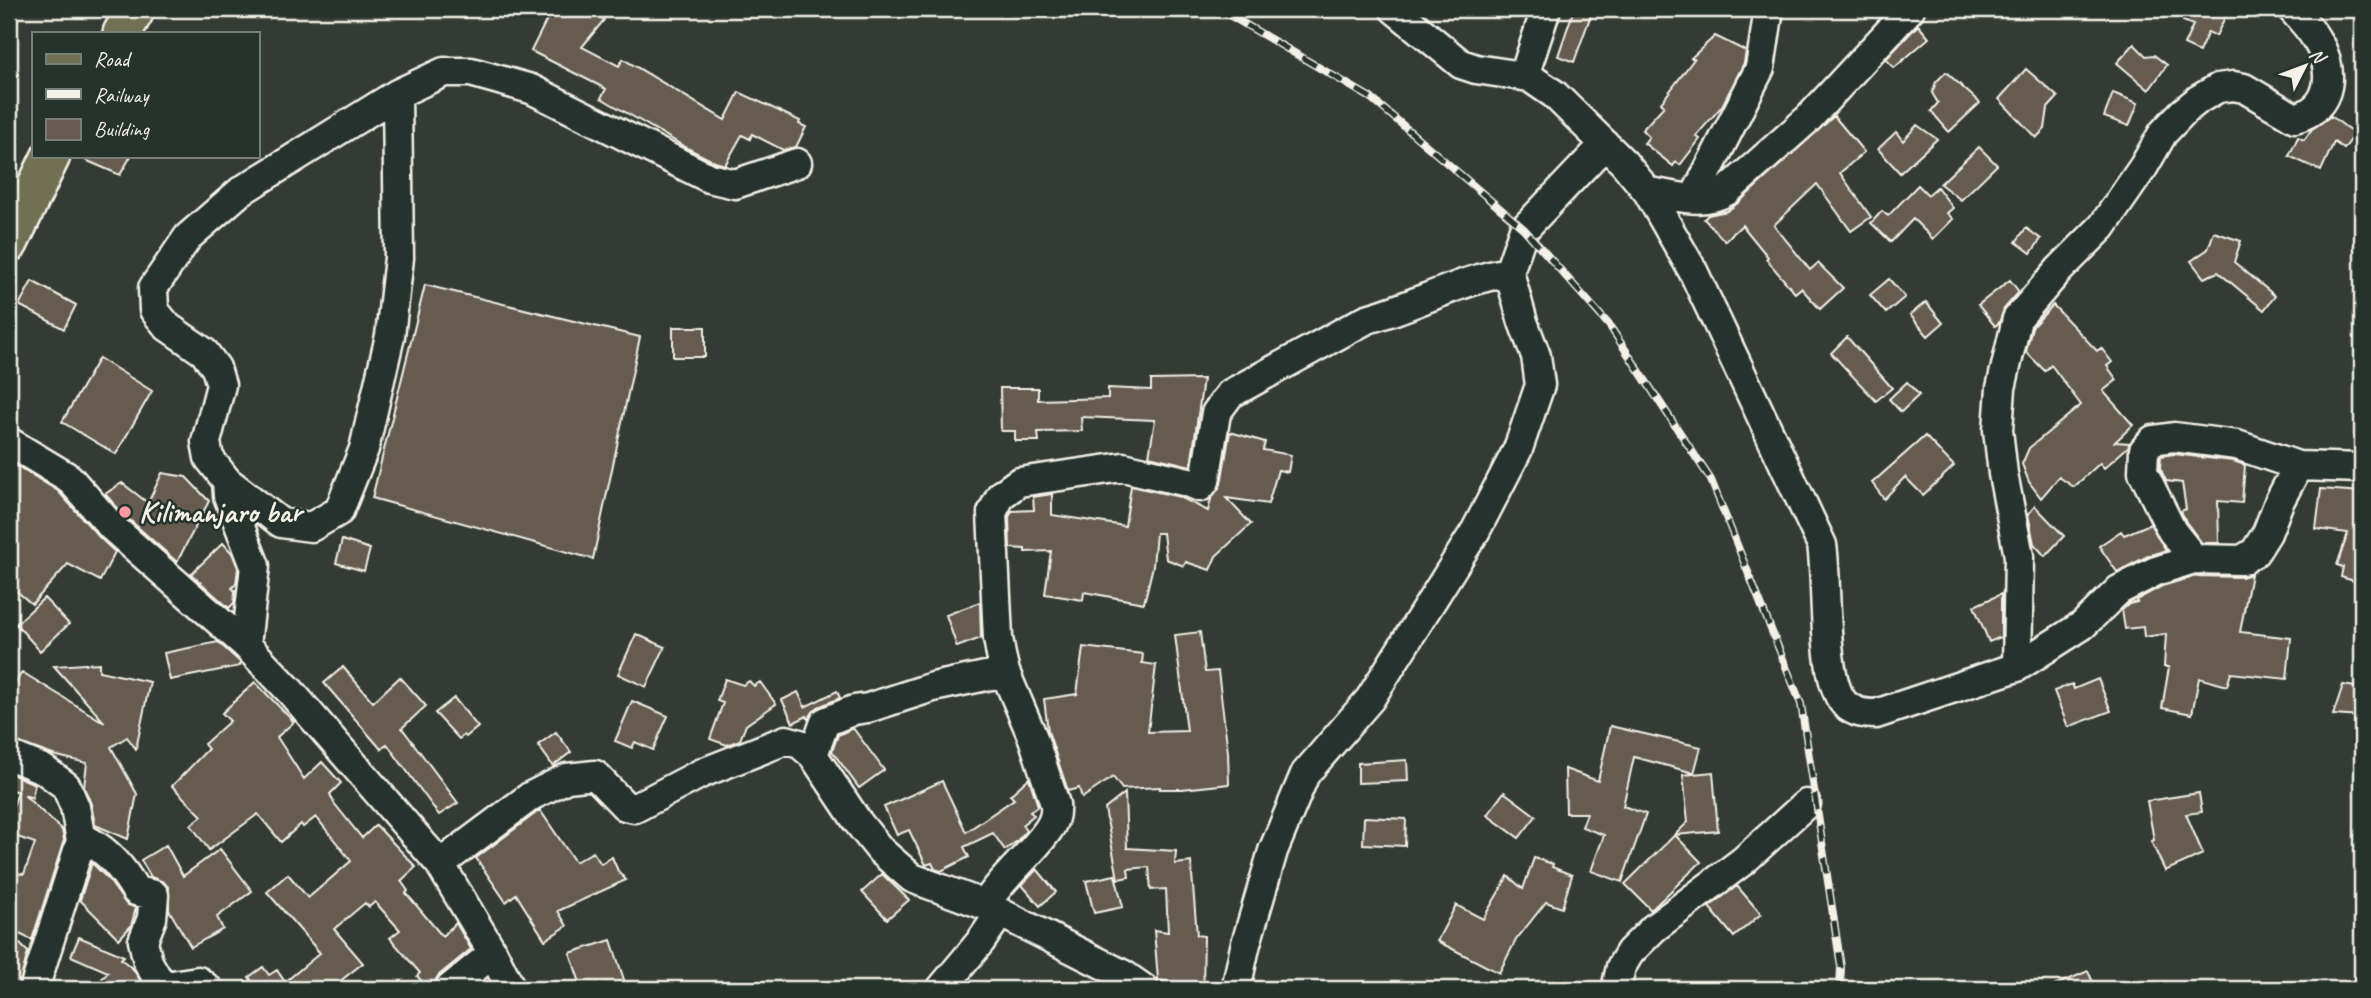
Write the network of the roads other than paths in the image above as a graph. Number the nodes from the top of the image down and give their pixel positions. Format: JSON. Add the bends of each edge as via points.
{"nodes":[{"id":1,"x":136,"y":9,"type":"edge"},
{"id":2,"x":1394,"y":9,"type":"edge"},
{"id":3,"x":1546,"y":9,"type":"edge"},
{"id":4,"x":1769,"y":9,"type":"edge"},
{"id":5,"x":1910,"y":9,"type":"edge"},
{"id":6,"x":2292,"y":9,"type":"edge"},
{"id":7,"x":123,"y":32,"type":"edge"},
{"id":8,"x":1524,"y":76,"type":"junction"},
{"id":9,"x":397,"y":94,"type":"junction"},
{"id":10,"x":1605,"y":144,"type":"junction"},
{"id":11,"x":50,"y":158,"type":"edge"},
{"id":12,"x":797,"y":163,"type":"dead end"},
{"id":13,"x":1648,"y":192,"type":"junction"},
{"id":14,"x":1694,"y":198,"type":"junction"},
{"id":15,"x":9,"y":243,"type":"edge"},
{"id":16,"x":1509,"y":272,"type":"junction"},
{"id":17,"x":9,"y":442,"type":"edge"},
{"id":18,"x":2298,"y":466,"type":"junction"},
{"id":19,"x":2362,"y":468,"type":"edge"},
{"id":20,"x":227,"y":481,"type":"junction"},
{"id":21,"x":2194,"y":559,"type":"junction"},
{"id":22,"x":246,"y":645,"type":"junction"},
{"id":23,"x":2017,"y":667,"type":"junction"},
{"id":24,"x":1005,"y":671,"type":"junction"},
{"id":25,"x":9,"y":755,"type":"edge"},
{"id":26,"x":813,"y":755,"type":"junction"},
{"id":27,"x":1806,"y":804,"type":"dead end"},
{"id":28,"x":81,"y":841,"type":"junction"},
{"id":29,"x":440,"y":864,"type":"junction"},
{"id":30,"x":992,"y":909,"type":"junction"},
{"id":31,"x":493,"y":953,"type":"junction"},
{"id":32,"x":34,"y":989,"type":"edge"},
{"id":33,"x":208,"y":989,"type":"edge"},
{"id":34,"x":449,"y":989,"type":"edge"},
{"id":35,"x":511,"y":989,"type":"edge"},
{"id":36,"x":941,"y":989,"type":"edge"},
{"id":37,"x":1144,"y":989,"type":"edge"},
{"id":38,"x":1236,"y":989,"type":"edge"},
{"id":39,"x":1616,"y":989,"type":"edge"}],
"edges":[{"from":1,"to":7,"type":"main road"},
{"from":2,"to":8,"type":"street","via":[[1461,64]]},
{"from":3,"to":8,"type":"street"},
{"from":4,"to":14,"type":"street","via":[[1760,68]]},
{"from":5,"to":14,"type":"street","via":[[1768,157],[1718,197]]},
{"from":6,"to":23,"type":"street","via":[[2317,39],[2327,61],[2325,98],[2306,116],[2295,118],[2244,88],[2218,88],[2199,99],[2164,133],[2102,228],[2017,319],[2001,388],[1998,430],[2020,556]]},
{"from":8,"to":10,"type":"street","via":[[1553,94]]},
{"from":9,"to":12,"type":"street","via":[[444,72],[471,72],[531,89],[709,178],[735,184]]},
{"from":9,"to":20,"type":"street","via":[[241,191],[188,237],[153,288],[155,310],[168,327],[204,352],[216,368],[221,385],[206,442],[209,458]]},
{"from":9,"to":20,"type":"street","via":[[399,258],[390,336],[364,449],[339,511],[311,527],[281,523]]},
{"from":10,"to":13,"type":"street"},
{"from":10,"to":16,"type":"street","via":[[1524,229]]},
{"from":11,"to":15,"type":"main road"},
{"from":13,"to":14,"type":"street"},
{"from":13,"to":23,"type":"street","via":[[1693,271],[1822,545],[1830,672],[1845,705],[1861,714],[1876,714]]},
{"from":16,"to":24,"type":"street","via":[[1367,319],[1230,394],[1216,412],[1205,481],[1200,487],[1123,467],[1019,482],[1001,495],[992,513],[998,638]]},
{"from":16,"to":38,"type":"street","via":[[1536,356],[1540,385],[1518,449],[1476,530],[1370,699],[1305,774],[1273,851]]},
{"from":17,"to":22,"type":"street","via":[[69,478],[112,527]]},
{"from":18,"to":19,"type":"street"},
{"from":18,"to":21,"type":"street","via":[[2255,552],[2242,561]]},
{"from":18,"to":21,"type":"street","via":[[2237,445],[2174,437],[2152,440],[2144,450],[2143,472],[2172,531]]},
{"from":20,"to":22,"type":"street","via":[[228,496],[256,566]]},
{"from":21,"to":23,"type":"street","via":[[2119,590],[2083,625]]},
{"from":22,"to":29,"type":"street"},
{"from":24,"to":26,"type":"street","via":[[933,687],[825,722]]},
{"from":24,"to":30,"type":"street","via":[[1033,738],[1056,812],[1049,829],[994,890]]},
{"from":25,"to":28,"type":"street","via":[[43,769],[66,786]]},
{"from":26,"to":29,"type":"street","via":[[786,740],[702,772],[635,808],[625,806],[595,775],[566,778],[531,796]]},
{"from":26,"to":30,"type":"street","via":[[881,851],[912,878]]},
{"from":27,"to":39,"type":"street","via":[[1743,861],[1654,928],[1630,952]]},
{"from":28,"to":32,"type":"street"},
{"from":28,"to":33,"type":"street","via":[[111,856],[136,891],[154,895],[143,941],[156,976],[165,986],[198,981]]},
{"from":29,"to":31,"type":"street"},
{"from":30,"to":36,"type":"street","via":[[981,941]]},
{"from":30,"to":37,"type":"street"},
{"from":31,"to":34,"type":"street"},
{"from":31,"to":35,"type":"street"}]}
